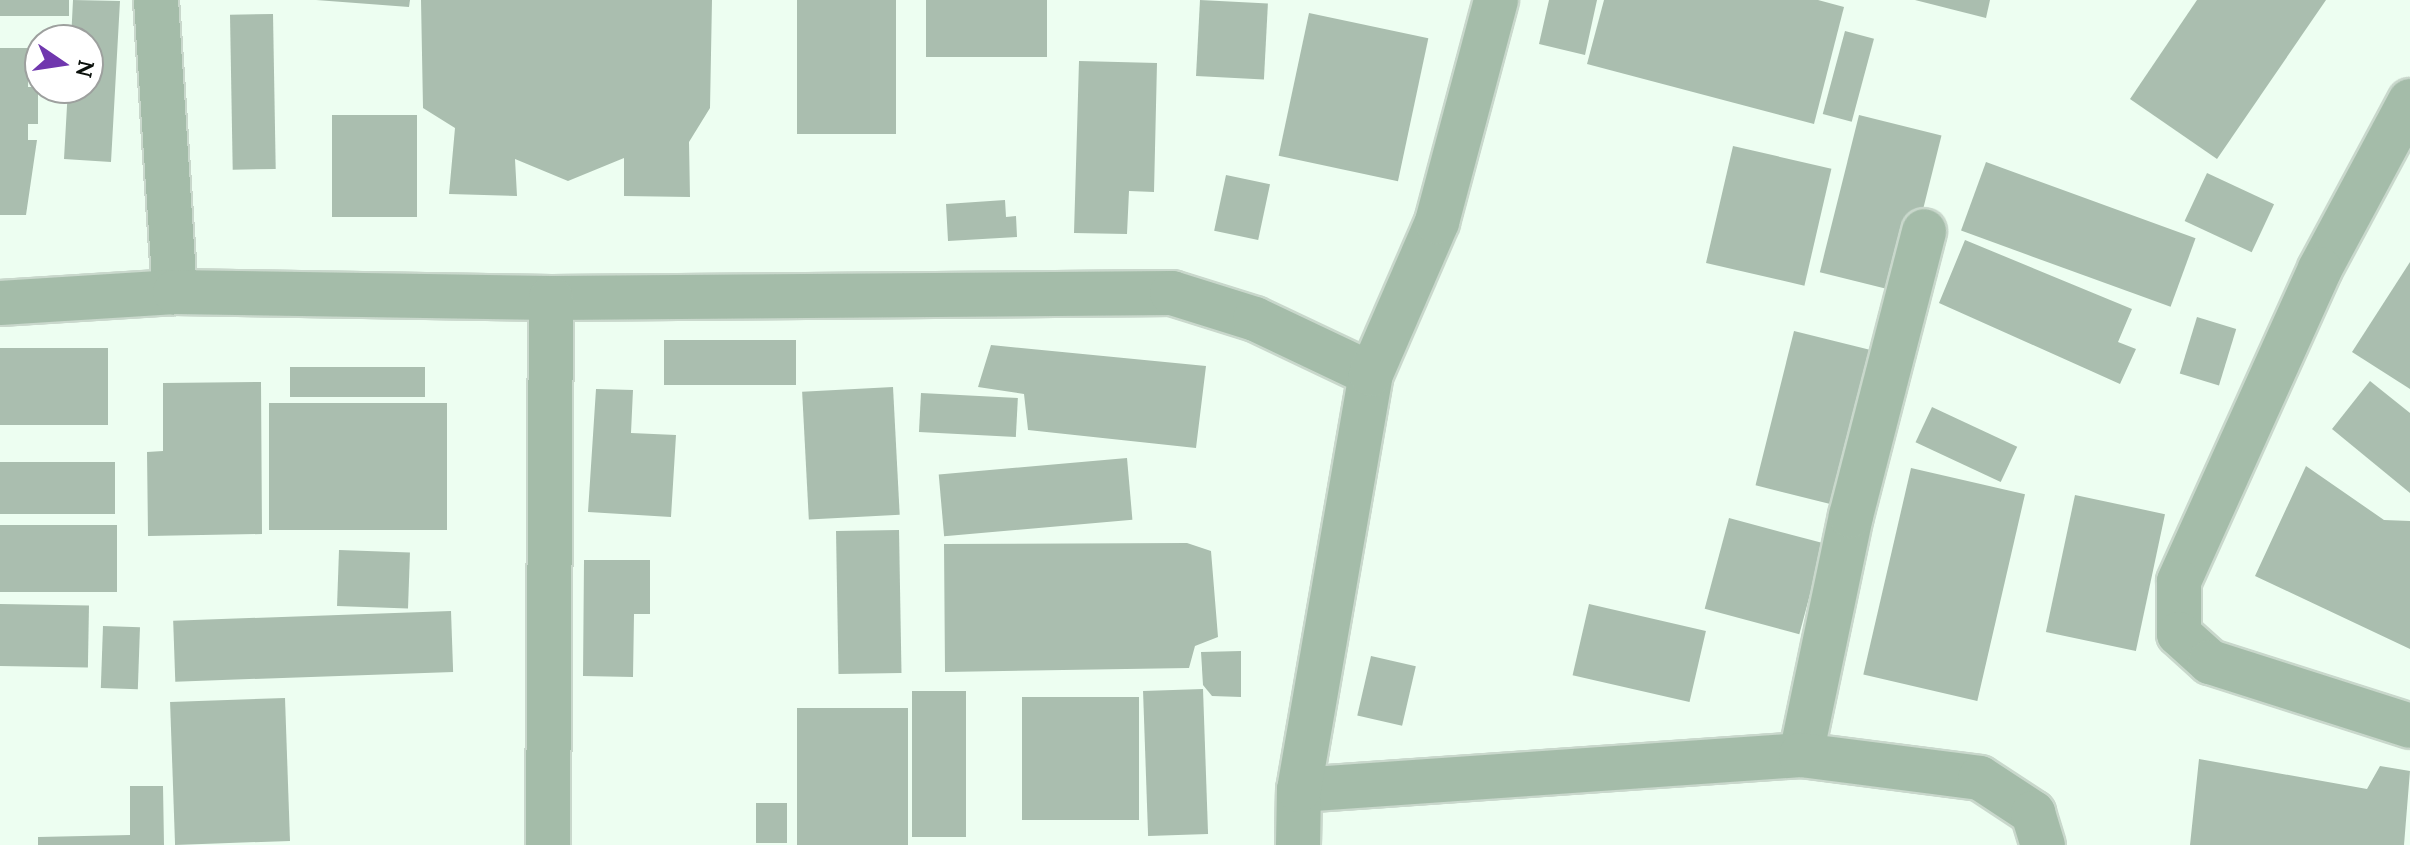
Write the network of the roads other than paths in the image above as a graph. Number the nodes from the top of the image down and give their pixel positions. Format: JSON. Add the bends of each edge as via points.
{"nodes":[{"id":1,"x":156,"y":0,"type":"edge"},
{"id":2,"x":1496,"y":0,"type":"edge"},
{"id":3,"x":2410,"y":101,"type":"edge"},
{"id":4,"x":1924,"y":231,"type":"dead end"},
{"id":5,"x":175,"y":292,"type":"junction"},
{"id":6,"x":551,"y":298,"type":"junction"},
{"id":7,"x":0,"y":303,"type":"edge"},
{"id":8,"x":1371,"y":374,"type":"junction"},
{"id":9,"x":2410,"y":726,"type":"edge"},
{"id":10,"x":1801,"y":755,"type":"junction"},
{"id":11,"x":1299,"y":790,"type":"junction"},
{"id":12,"x":548,"y":845,"type":"edge"},
{"id":13,"x":1298,"y":845,"type":"edge"},
{"id":14,"x":2043,"y":845,"type":"edge"}],
"edges":[{"from":1,"to":5,"type":"street"},
{"from":2,"to":8,"type":"street","via":[[1437,222]]},
{"from":3,"to":9,"type":"street","via":[[2320,269],[2179,582],[2179,634],[2210,662]]},
{"from":4,"to":10,"type":"street","via":[[1851,516]]},
{"from":5,"to":6,"type":"street"},
{"from":5,"to":7,"type":"street"},
{"from":6,"to":8,"type":"street","via":[[1172,293],[1255,319]]},
{"from":6,"to":12,"type":"street"},
{"from":8,"to":11,"type":"street"},
{"from":10,"to":11,"type":"street"},
{"from":10,"to":14,"type":"street","via":[[1980,778],[2033,813]]},
{"from":11,"to":13,"type":"street"}]}
